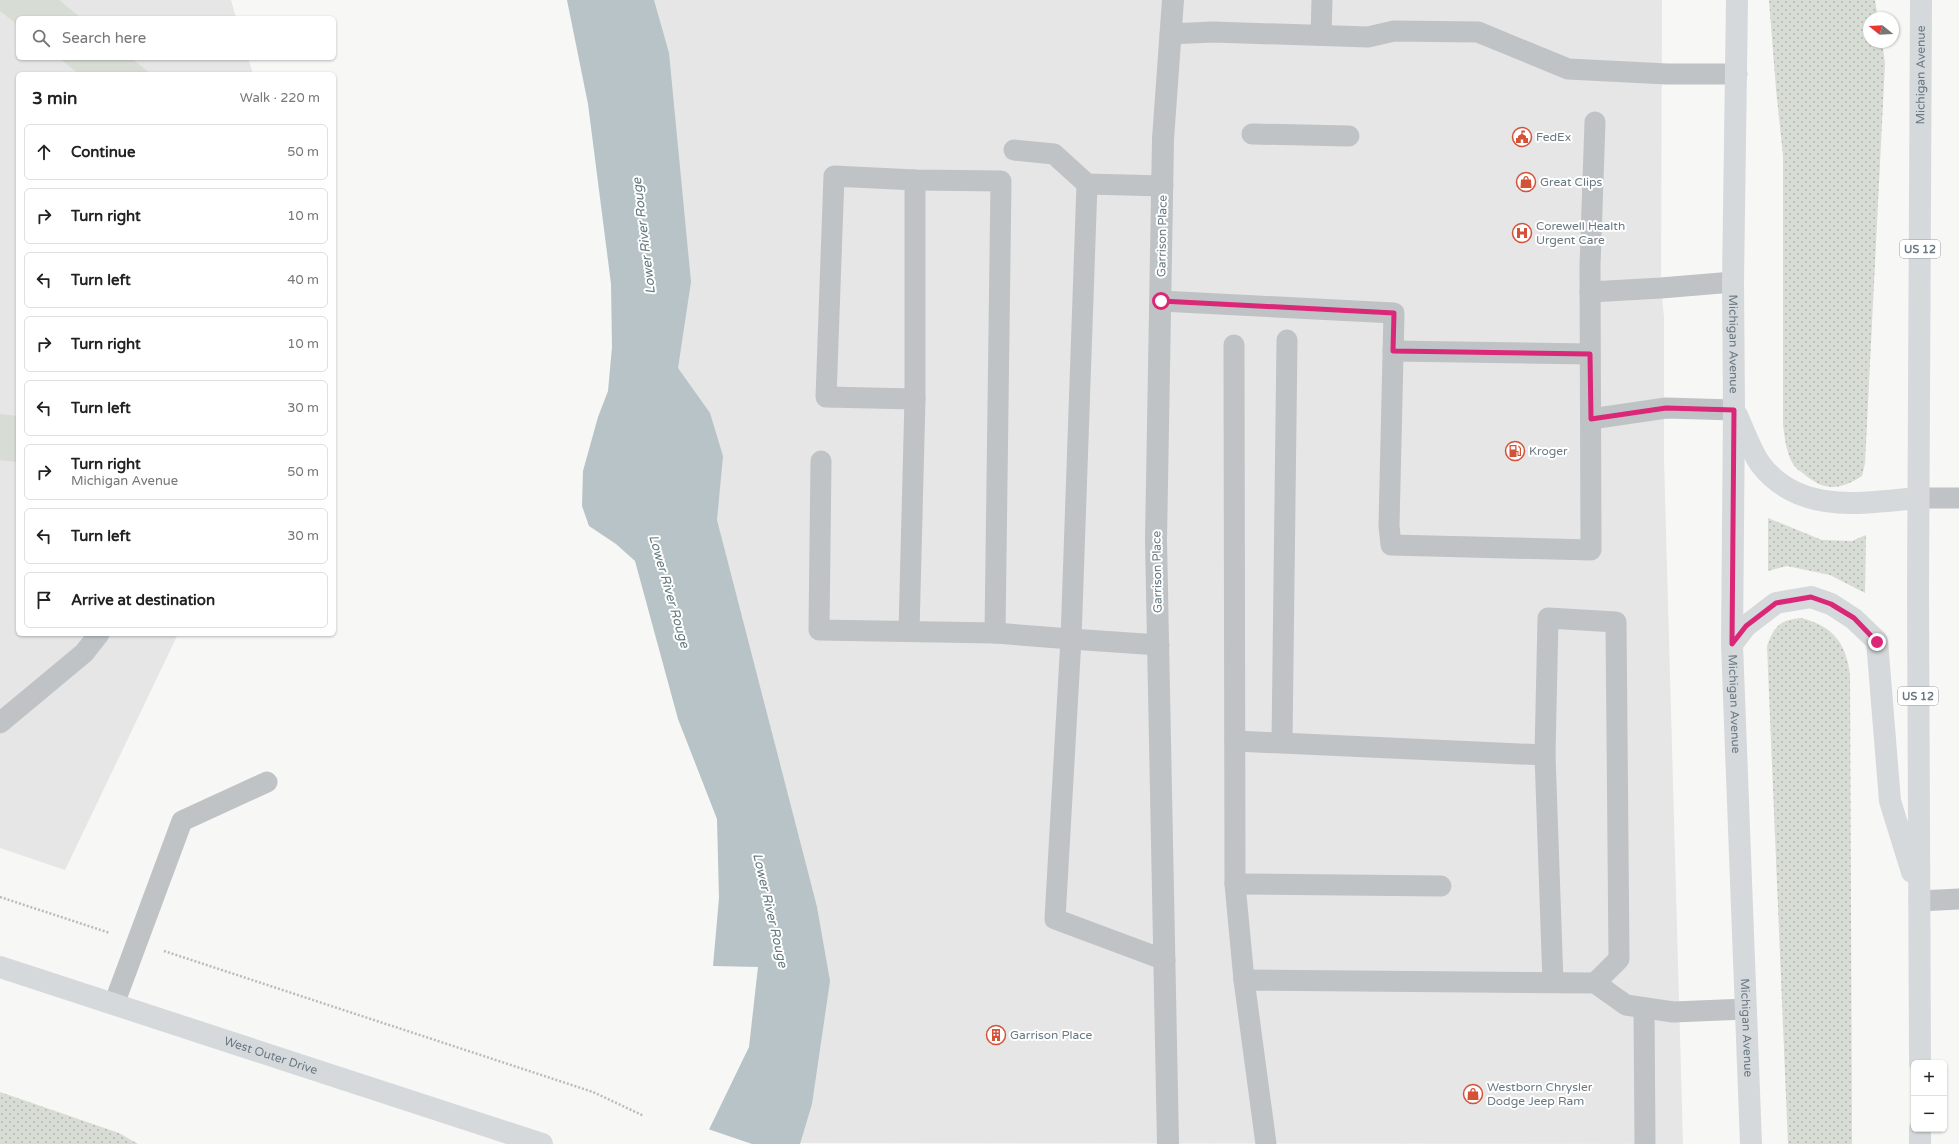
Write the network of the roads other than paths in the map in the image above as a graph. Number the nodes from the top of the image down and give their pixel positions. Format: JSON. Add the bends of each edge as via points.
{"nodes":[{"id":1,"x":1173,"y":0,"type":"edge"},
{"id":2,"x":1322,"y":0,"type":"edge"},
{"id":3,"x":1738,"y":0,"type":"edge"},
{"id":4,"x":1921,"y":0,"type":"edge"},
{"id":5,"x":1170,"y":34,"type":"junction"},
{"id":6,"x":1321,"y":35,"type":"junction"},
{"id":7,"x":1737,"y":74,"type":"junction"},
{"id":8,"x":1595,"y":122,"type":"dead end"},
{"id":9,"x":1252,"y":134,"type":"dead end"},
{"id":10,"x":1349,"y":136,"type":"dead end"},
{"id":11,"x":1014,"y":150,"type":"dead end"},
{"id":12,"x":915,"y":180,"type":"junction"},
{"id":13,"x":1086,"y":184,"type":"junction"},
{"id":14,"x":1163,"y":186,"type":"junction"},
{"id":15,"x":1733,"y":282,"type":"junction"},
{"id":16,"x":1590,"y":292,"type":"junction"},
{"id":17,"x":1161,"y":301,"type":"junction"},
{"id":18,"x":1287,"y":340,"type":"dead end"},
{"id":19,"x":1234,"y":345,"type":"dead end"},
{"id":20,"x":1393,"y":351,"type":"junction"},
{"id":21,"x":1590,"y":354,"type":"junction"},
{"id":22,"x":915,"y":399,"type":"junction"},
{"id":23,"x":1734,"y":410,"type":"junction"},
{"id":24,"x":1591,"y":419,"type":"junction"},
{"id":25,"x":821,"y":461,"type":"dead end"},
{"id":26,"x":1918,"y":498,"type":"junction"},
{"id":27,"x":1959,"y":498,"type":"edge"},
{"id":28,"x":908,"y":631,"type":"junction"},
{"id":29,"x":995,"y":633,"type":"junction"},
{"id":30,"x":97,"y":636,"type":"edge"},
{"id":31,"x":1071,"y":640,"type":"junction"},
{"id":32,"x":1732,"y":644,"type":"junction"},
{"id":33,"x":1159,"y":645,"type":"junction"},
{"id":34,"x":0,"y":724,"type":"edge"},
{"id":35,"x":1235,"y":741,"type":"junction"},
{"id":36,"x":1282,"y":742,"type":"junction"},
{"id":37,"x":1545,"y":755,"type":"junction"},
{"id":38,"x":267,"y":782,"type":"dead end"},
{"id":39,"x":1235,"y":884,"type":"junction"},
{"id":40,"x":1441,"y":886,"type":"dead end"},
{"id":41,"x":1919,"y":898,"type":"junction"},
{"id":42,"x":1959,"y":899,"type":"edge"},
{"id":43,"x":1165,"y":960,"type":"junction"},
{"id":44,"x":0,"y":967,"type":"edge"},
{"id":45,"x":1244,"y":980,"type":"junction"},
{"id":46,"x":1553,"y":982,"type":"junction"},
{"id":47,"x":1595,"y":983,"type":"junction"},
{"id":48,"x":114,"y":1004,"type":"junction"},
{"id":49,"x":1644,"y":1008,"type":"junction"},
{"id":50,"x":1746,"y":1009,"type":"junction"},
{"id":51,"x":1920,"y":1060,"type":"edge"},
{"id":52,"x":1920,"y":1132,"type":"edge"},
{"id":53,"x":542,"y":1144,"type":"edge"},
{"id":54,"x":1168,"y":1144,"type":"edge"},
{"id":55,"x":1266,"y":1144,"type":"edge"},
{"id":56,"x":1645,"y":1144,"type":"edge"},
{"id":57,"x":1750,"y":1144,"type":"edge"},
{"id":58,"x":1920,"y":1144,"type":"edge"}],
"edges":[{"from":1,"to":5,"type":"street","name":"Garrison Place"},
{"from":2,"to":6,"type":"lane"},
{"from":3,"to":7,"type":"main road","name":"Michigan Avenue"},
{"from":4,"to":26,"type":"main road","name":"Michigan Avenue","number":"US 12"},
{"from":5,"to":6,"type":"lane","via":[[1213,32]]},
{"from":5,"to":14,"type":"street","name":"Garrison Place"},
{"from":6,"to":7,"type":"lane","via":[[1368,37],[1394,31],[1478,32],[1568,69],[1667,74]]},
{"from":7,"to":15,"type":"main road","name":"Michigan Avenue"},
{"from":8,"to":16,"type":"lane"},
{"from":9,"to":10,"type":"lane"},
{"from":11,"to":13,"type":"lane","via":[[1054,154]]},
{"from":12,"to":22,"type":"lane"},
{"from":12,"to":22,"type":"lane","via":[[834,176],[826,397]]},
{"from":12,"to":29,"type":"lane","via":[[1002,181]]},
{"from":13,"to":14,"type":"lane"},
{"from":13,"to":31,"type":"lane"},
{"from":14,"to":17,"type":"street","name":"Garrison Place"},
{"from":15,"to":16,"type":"lane"},
{"from":15,"to":23,"type":"main road","name":"Michigan Avenue"},
{"from":16,"to":21,"type":"lane"},
{"from":17,"to":20,"type":"lane","via":[[1394,313]]},
{"from":17,"to":33,"type":"street","name":"Garrison Place","via":[[1156,540]]},
{"from":18,"to":36,"type":"lane"},
{"from":19,"to":35,"type":"lane"},
{"from":20,"to":21,"type":"lane"},
{"from":20,"to":24,"type":"lane","via":[[1389,526],[1391,545],[1591,550]]},
{"from":21,"to":24,"type":"lane"},
{"from":22,"to":28,"type":"lane"},
{"from":23,"to":24,"type":"lane","via":[[1666,408]]},
{"from":23,"to":26,"type":"main road","via":[[1761,464],[1784,486],[1817,501],[1850,504]]},
{"from":23,"to":32,"type":"main road","name":"Michigan Avenue"},
{"from":25,"to":28,"type":"lane","via":[[819,630]]},
{"from":26,"to":27,"type":"lane"},
{"from":26,"to":41,"type":"main road","name":"Michigan Avenue","number":"US 12"},
{"from":28,"to":29,"type":"lane"},
{"from":29,"to":31,"type":"lane"},
{"from":30,"to":34,"type":"lane","via":[[84,653]]},
{"from":31,"to":33,"type":"lane"},
{"from":31,"to":43,"type":"lane","via":[[1055,919]]},
{"from":32,"to":41,"type":"main road","via":[[1746,626],[1776,603],[1811,597],[1831,604],[1854,618],[1877,642],[1890,801]]},
{"from":32,"to":50,"type":"main road","name":"Michigan Avenue"},
{"from":33,"to":43,"type":"street","name":"Garrison Place"},
{"from":35,"to":36,"type":"lane"},
{"from":35,"to":39,"type":"lane"},
{"from":36,"to":37,"type":"lane"},
{"from":37,"to":46,"type":"lane"},
{"from":37,"to":47,"type":"lane","via":[[1548,618],[1616,622],[1619,959]]},
{"from":38,"to":48,"type":"lane","via":[[182,821]]},
{"from":39,"to":40,"type":"lane"},
{"from":39,"to":45,"type":"lane"},
{"from":41,"to":42,"type":"lane"},
{"from":41,"to":51,"type":"main road","name":"Michigan Avenue","number":"US 12"},
{"from":43,"to":54,"type":"street","name":"Garrison Place"},
{"from":44,"to":48,"type":"main road","name":"West Outer Drive"},
{"from":45,"to":46,"type":"lane"},
{"from":45,"to":55,"type":"lane"},
{"from":46,"to":47,"type":"lane"},
{"from":47,"to":49,"type":"lane","via":[[1626,1005]]},
{"from":48,"to":53,"type":"main road","name":"West Outer Drive"},
{"from":49,"to":50,"type":"lane","via":[[1673,1012]]},
{"from":49,"to":56,"type":"lane"},
{"from":50,"to":57,"type":"main road","name":"Michigan Avenue"},
{"from":52,"to":58,"type":"main road"}]}
